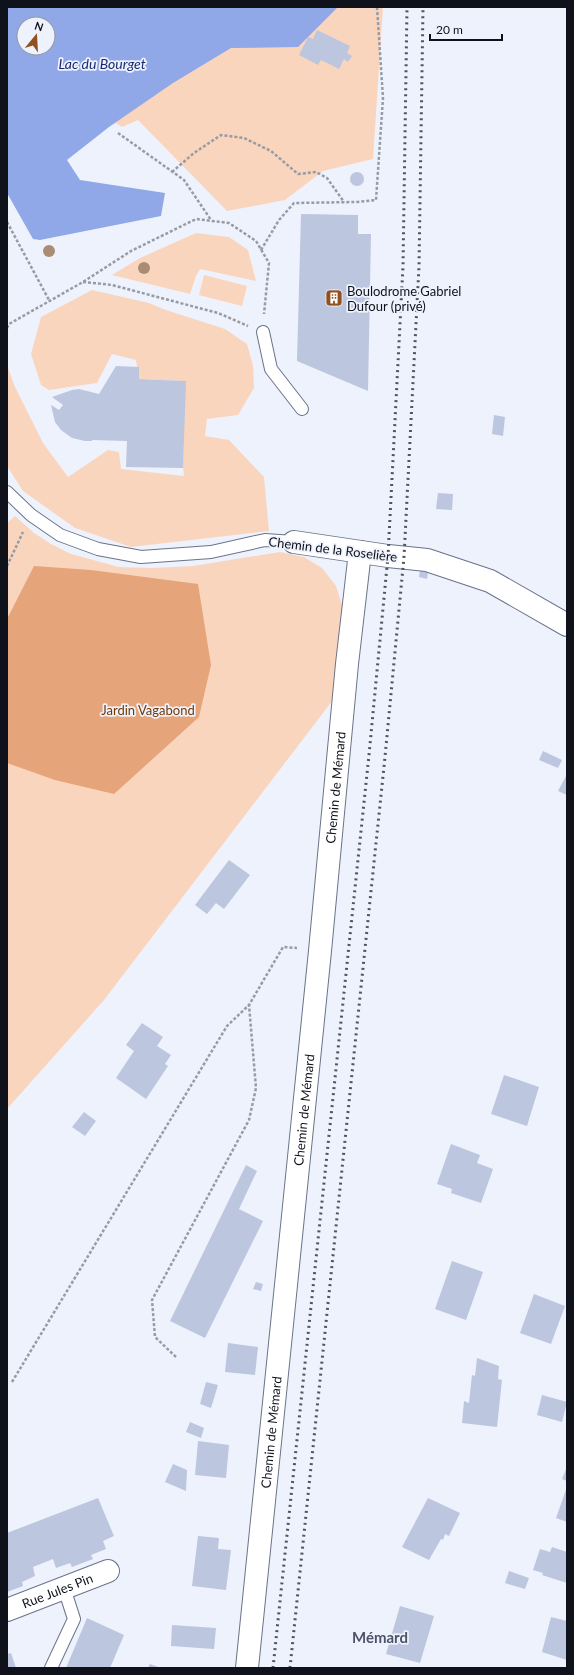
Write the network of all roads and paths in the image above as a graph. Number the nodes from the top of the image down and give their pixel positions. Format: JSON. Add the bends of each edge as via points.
{"nodes":[{"id":1,"x":376,"y":7,"type":"edge"},
{"id":2,"x":118,"y":133,"type":"dead end"},
{"id":3,"x":172,"y":172,"type":"junction"},
{"id":4,"x":344,"y":202,"type":"junction"},
{"id":5,"x":211,"y":220,"type":"junction"},
{"id":6,"x":7,"y":222,"type":"edge"},
{"id":7,"x":261,"y":250,"type":"junction"},
{"id":8,"x":82,"y":282,"type":"junction"},
{"id":9,"x":49,"y":300,"type":"junction"},
{"id":10,"x":7,"y":328,"type":"edge"},
{"id":11,"x":263,"y":332,"type":"junction"},
{"id":12,"x":302,"y":409,"type":"dead end"},
{"id":13,"x":7,"y":492,"type":"edge"},
{"id":14,"x":31,"y":515,"type":"junction"},
{"id":15,"x":294,"y":542,"type":"joint"},
{"id":16,"x":360,"y":552,"type":"junction"},
{"id":17,"x":7,"y":566,"type":"edge"},
{"id":18,"x":567,"y":625,"type":"edge"},
{"id":19,"x":320,"y":951,"type":"junction"},
{"id":20,"x":249,"y":1005,"type":"junction"},
{"id":21,"x":176,"y":1357,"type":"dead end"},
{"id":22,"x":12,"y":1382,"type":"dead end"},
{"id":23,"x":108,"y":1571,"type":"dead end"},
{"id":24,"x":64,"y":1588,"type":"junction"},
{"id":25,"x":7,"y":1610,"type":"edge"},
{"id":26,"x":50,"y":1668,"type":"edge"},
{"id":27,"x":247,"y":1668,"type":"edge"}],
"edges":[{"from":1,"to":4,"type":"path","via":[[383,98],[376,200]]},
{"from":2,"to":3,"type":"path"},
{"from":3,"to":4,"type":"path","via":[[221,135],[244,138],[271,151],[298,174],[316,172],[327,178]]},
{"from":3,"to":5,"type":"path","via":[[184,180]]},
{"from":4,"to":7,"type":"path","via":[[294,203],[279,220]]},
{"from":5,"to":7,"type":"path","via":[[229,223],[256,241]]},
{"from":5,"to":8,"type":"path","via":[[196,219],[131,251]]},
{"from":6,"to":9,"type":"path"},
{"from":7,"to":11,"type":"path","via":[[269,263]]},
{"from":8,"to":9,"type":"path"},
{"from":8,"to":11,"type":"path","via":[[112,285],[218,313]]},
{"from":9,"to":10,"type":"path","via":[[9,324]]},
{"from":11,"to":12,"type":"lane","via":[[271,369]]},
{"from":13,"to":14,"type":"lane","name":"Chemin de la Roselière"},
{"from":14,"to":15,"type":"lane","name":"Chemin de la Roselière","via":[[60,534],[98,549],[141,557],[211,552],[265,540]]},
{"from":14,"to":17,"type":"path"},
{"from":15,"to":16,"type":"street","name":"Chemin de la Roselière"},
{"from":16,"to":18,"type":"street","name":"Chemin de la Roselière","via":[[427,560],[490,581]]},
{"from":16,"to":19,"type":"street","name":"Chemin de Mémard"},
{"from":19,"to":20,"type":"path","via":[[283,947]]},
{"from":19,"to":27,"type":"street","name":"Chemin de Mémard"},
{"from":20,"to":21,"type":"path","via":[[256,1088],[249,1120],[152,1300],[155,1337]]},
{"from":20,"to":22,"type":"path","via":[[227,1026]]},
{"from":23,"to":24,"type":"street","name":"Rue Jules Pin"},
{"from":24,"to":25,"type":"street","name":"Rue Jules Pin"},
{"from":24,"to":26,"type":"lane","via":[[74,1619]]}]}
